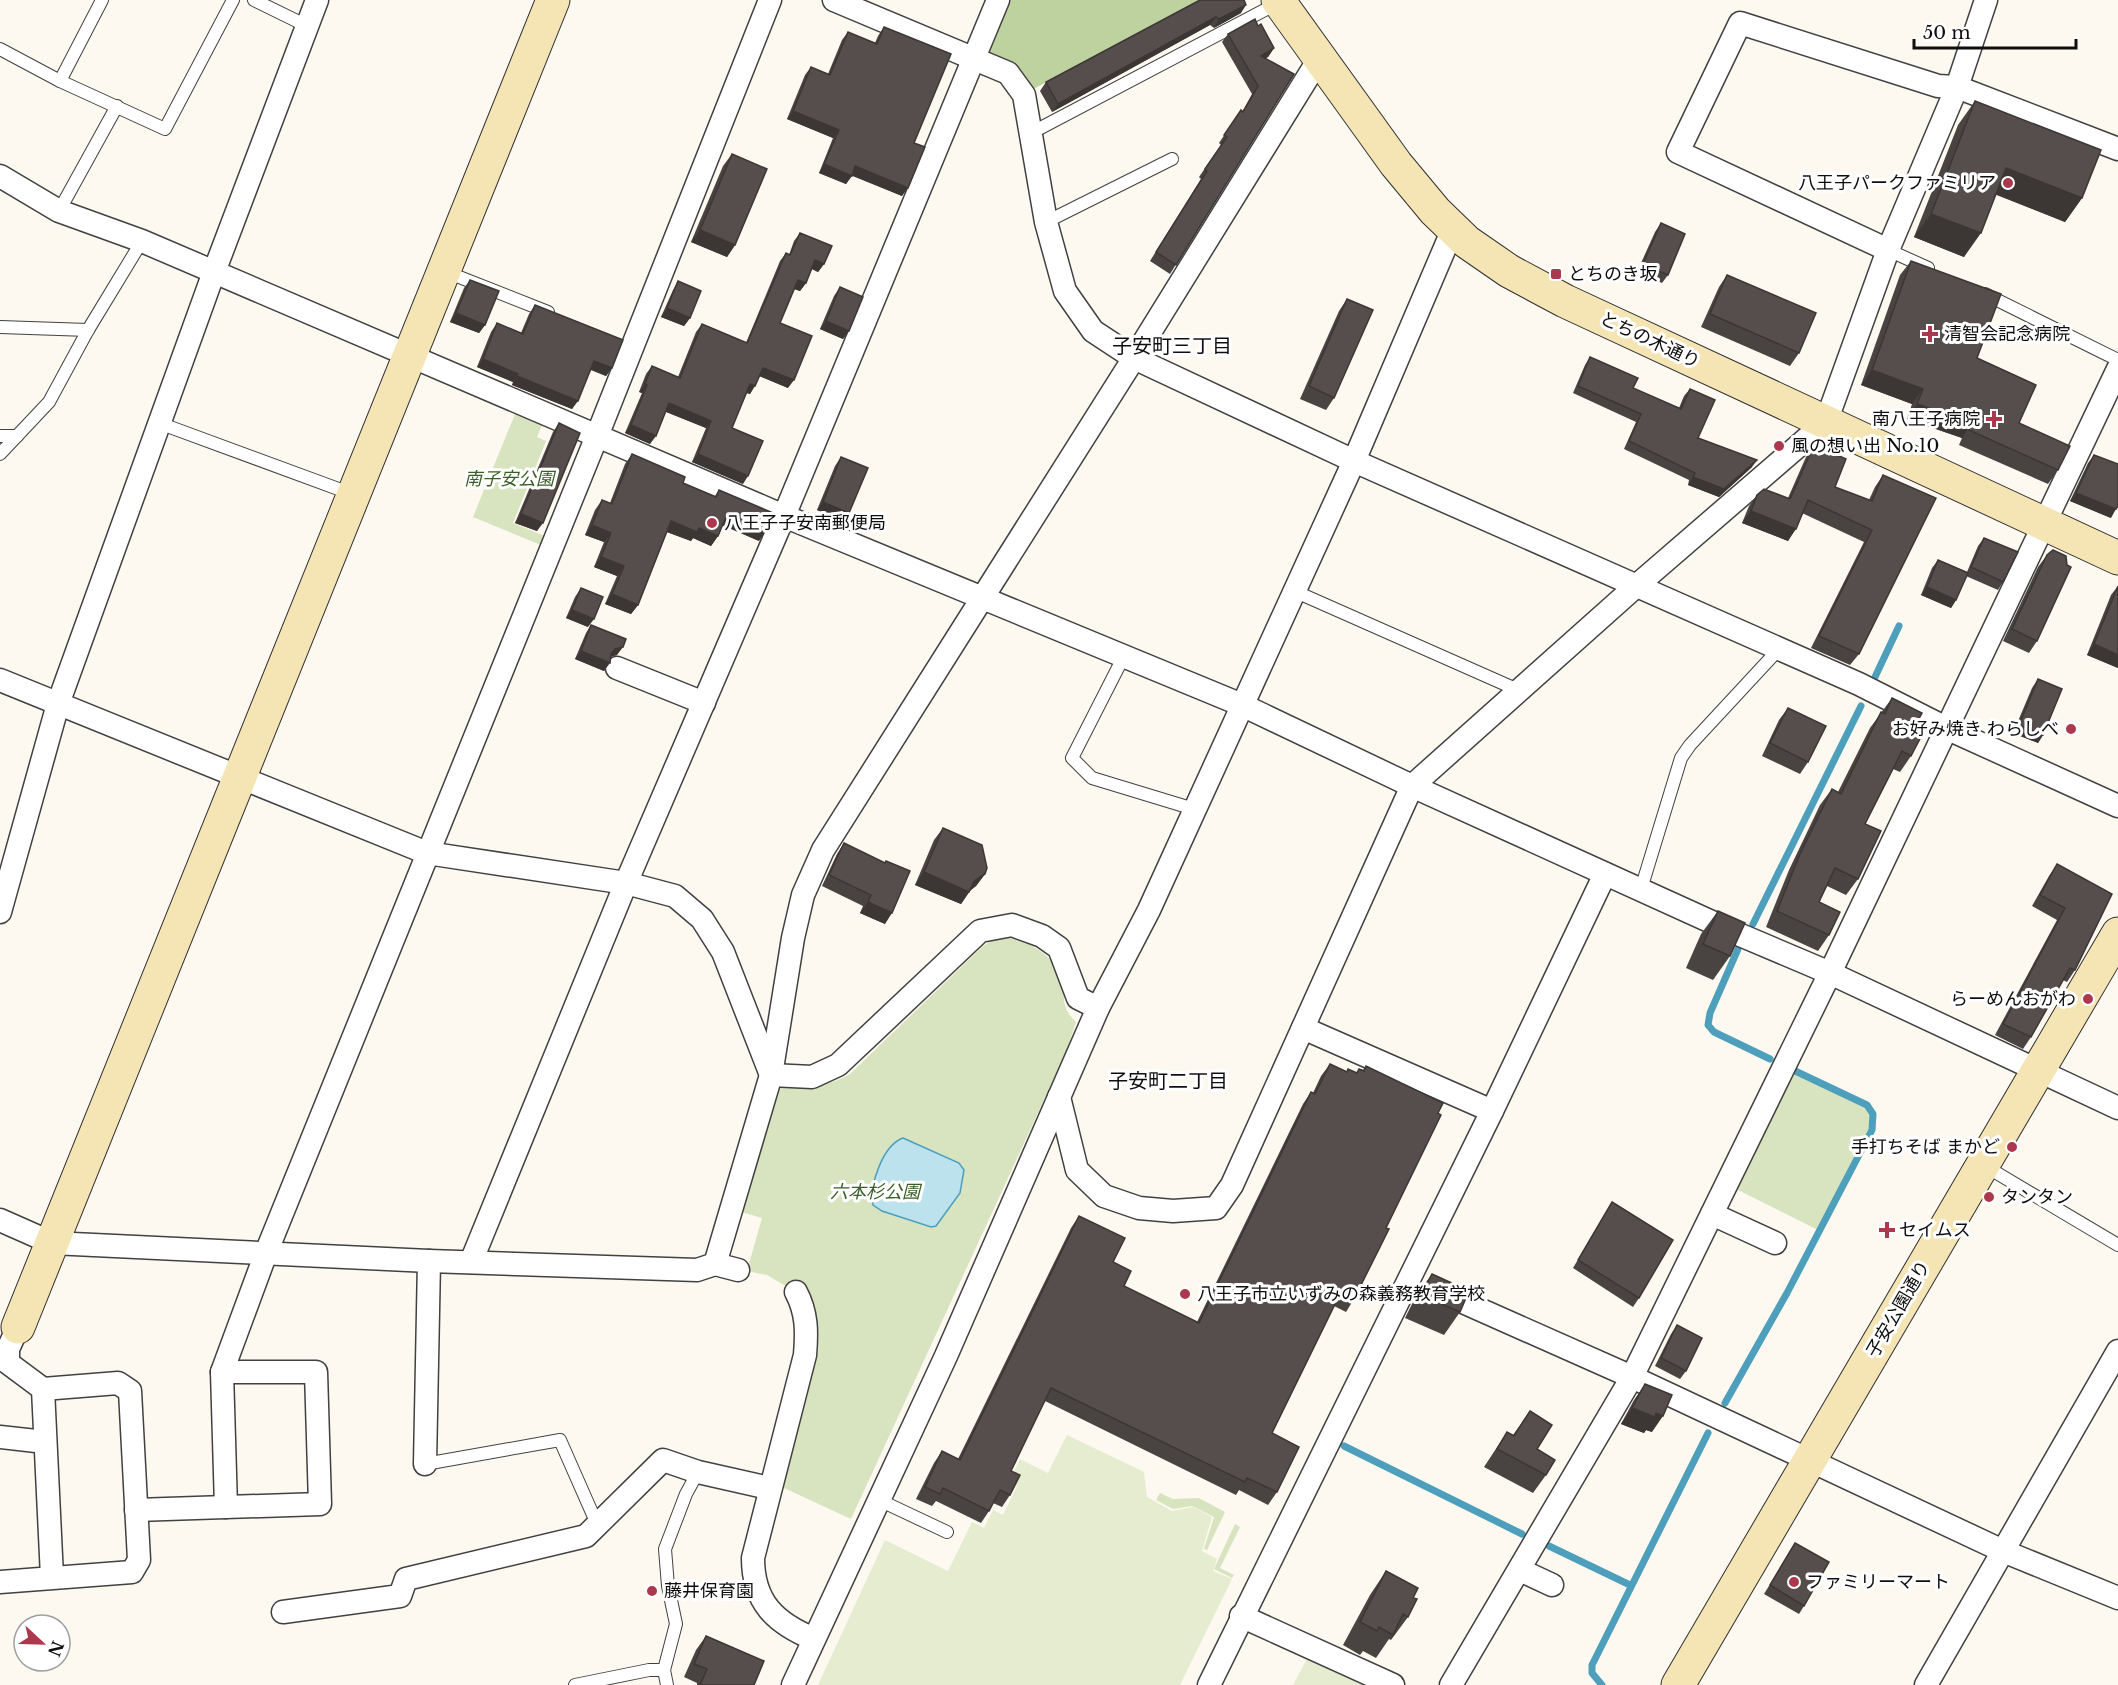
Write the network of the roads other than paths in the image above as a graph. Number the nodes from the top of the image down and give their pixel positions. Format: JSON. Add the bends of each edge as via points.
{"nodes":[{"id":1,"x":102,"y":0,"type":"edge"},
{"id":2,"x":234,"y":0,"type":"edge"},
{"id":3,"x":254,"y":0,"type":"edge"},
{"id":4,"x":317,"y":0,"type":"edge"},
{"id":5,"x":553,"y":0,"type":"edge"},
{"id":6,"x":770,"y":0,"type":"edge"},
{"id":7,"x":834,"y":0,"type":"edge"},
{"id":8,"x":998,"y":0,"type":"edge"},
{"id":9,"x":1986,"y":0,"type":"edge"},
{"id":10,"x":1279,"y":1,"type":"edge"},
{"id":11,"x":863,"y":5,"type":"edge"},
{"id":12,"x":305,"y":25,"type":"junction"},
{"id":13,"x":0,"y":49,"type":"edge"},
{"id":14,"x":973,"y":58,"type":"junction"},
{"id":15,"x":1318,"y":59,"type":"junction"},
{"id":16,"x":60,"y":81,"type":"junction"},
{"id":17,"x":1956,"y":87,"type":"junction"},
{"id":18,"x":117,"y":106,"type":"junction"},
{"id":19,"x":1031,"y":133,"type":"junction"},
{"id":20,"x":2118,"y":149,"type":"edge"},
{"id":21,"x":1172,"y":159,"type":"dead end"},
{"id":22,"x":0,"y":176,"type":"edge"},
{"id":23,"x":59,"y":211,"type":"junction"},
{"id":24,"x":1046,"y":222,"type":"junction"},
{"id":25,"x":1453,"y":229,"type":"junction"},
{"id":26,"x":142,"y":241,"type":"junction"},
{"id":27,"x":1888,"y":250,"type":"junction"},
{"id":28,"x":444,"y":271,"type":"junction"},
{"id":29,"x":214,"y":272,"type":"junction"},
{"id":30,"x":1940,"y":274,"type":"edge"},
{"id":31,"x":1971,"y":288,"type":"edge"},
{"id":32,"x":555,"y":315,"type":"edge"},
{"id":33,"x":0,"y":327,"type":"edge"},
{"id":34,"x":88,"y":330,"type":"junction"},
{"id":35,"x":409,"y":357,"type":"junction"},
{"id":36,"x":1134,"y":358,"type":"junction"},
{"id":37,"x":2118,"y":360,"type":"edge"},
{"id":38,"x":2118,"y":369,"type":"edge"},
{"id":39,"x":1826,"y":422,"type":"junction"},
{"id":40,"x":159,"y":423,"type":"junction"},
{"id":41,"x":0,"y":436,"type":"edge"},
{"id":42,"x":17,"y":436,"type":"junction"},
{"id":43,"x":597,"y":436,"type":"junction"},
{"id":44,"x":0,"y":454,"type":"edge"},
{"id":45,"x":1353,"y":461,"type":"junction"},
{"id":46,"x":354,"y":495,"type":"junction"},
{"id":47,"x":784,"y":516,"type":"junction"},
{"id":48,"x":2044,"y":523,"type":"junction"},
{"id":49,"x":2118,"y":558,"type":"edge"},
{"id":50,"x":1635,"y":587,"type":"junction"},
{"id":51,"x":1294,"y":591,"type":"junction"},
{"id":52,"x":981,"y":597,"type":"junction"},
{"id":53,"x":1779,"y":649,"type":"junction"},
{"id":54,"x":1124,"y":656,"type":"junction"},
{"id":55,"x":617,"y":668,"type":"dead end"},
{"id":56,"x":0,"y":680,"type":"edge"},
{"id":57,"x":1518,"y":690,"type":"junction"},
{"id":58,"x":704,"y":703,"type":"junction"},
{"id":59,"x":58,"y":704,"type":"junction"},
{"id":60,"x":1242,"y":705,"type":"junction"},
{"id":61,"x":1946,"y":728,"type":"junction"},
{"id":62,"x":239,"y":777,"type":"junction"},
{"id":63,"x":1412,"y":786,"type":"junction"},
{"id":64,"x":2118,"y":806,"type":"edge"},
{"id":65,"x":1194,"y":809,"type":"junction"},
{"id":66,"x":426,"y":853,"type":"junction"},
{"id":67,"x":1605,"y":874,"type":"junction"},
{"id":68,"x":626,"y":883,"type":"junction"},
{"id":69,"x":1641,"y":890,"type":"junction"},
{"id":70,"x":0,"y":912,"type":"edge"},
{"id":71,"x":2118,"y":934,"type":"edge"},
{"id":72,"x":1830,"y":973,"type":"junction"},
{"id":73,"x":1098,"y":1008,"type":"junction"},
{"id":74,"x":1304,"y":1028,"type":"junction"},
{"id":75,"x":2038,"y":1072,"type":"junction"},
{"id":76,"x":771,"y":1075,"type":"junction"},
{"id":77,"x":1059,"y":1097,"type":"junction"},
{"id":78,"x":2118,"y":1108,"type":"edge"},
{"id":79,"x":1492,"y":1112,"type":"junction"},
{"id":80,"x":1983,"y":1165,"type":"junction"},
{"id":81,"x":1712,"y":1214,"type":"junction"},
{"id":82,"x":0,"y":1221,"type":"edge"},
{"id":83,"x":52,"y":1243,"type":"junction"},
{"id":84,"x":1775,"y":1243,"type":"dead end"},
{"id":85,"x":2118,"y":1245,"type":"edge"},
{"id":86,"x":266,"y":1253,"type":"junction"},
{"id":87,"x":429,"y":1261,"type":"junction"},
{"id":88,"x":471,"y":1262,"type":"junction"},
{"id":89,"x":715,"y":1264,"type":"junction"},
{"id":90,"x":738,"y":1270,"type":"dead end"},
{"id":91,"x":1409,"y":1278,"type":"junction"},
{"id":92,"x":796,"y":1292,"type":"dead end"},
{"id":93,"x":18,"y":1327,"type":"joint"},
{"id":94,"x":2118,"y":1351,"type":"edge"},
{"id":95,"x":222,"y":1372,"type":"junction"},
{"id":96,"x":1632,"y":1377,"type":"junction"},
{"id":97,"x":43,"y":1389,"type":"junction"},
{"id":98,"x":0,"y":1437,"type":"edge"},
{"id":99,"x":45,"y":1442,"type":"junction"},
{"id":100,"x":1809,"y":1460,"type":"junction"},
{"id":101,"x":425,"y":1464,"type":"joint"},
{"id":102,"x":698,"y":1472,"type":"junction"},
{"id":103,"x":770,"y":1488,"type":"junction"},
{"id":104,"x":879,"y":1500,"type":"junction"},
{"id":105,"x":226,"y":1507,"type":"junction"},
{"id":106,"x":136,"y":1510,"type":"junction"},
{"id":107,"x":597,"y":1524,"type":"junction"},
{"id":108,"x":947,"y":1532,"type":"dead end"},
{"id":109,"x":2003,"y":1551,"type":"junction"},
{"id":110,"x":1520,"y":1570,"type":"junction"},
{"id":111,"x":52,"y":1577,"type":"junction"},
{"id":112,"x":0,"y":1582,"type":"edge"},
{"id":113,"x":1552,"y":1585,"type":"dead end"},
{"id":114,"x":2118,"y":1598,"type":"edge"},
{"id":115,"x":284,"y":1612,"type":"dead end"},
{"id":116,"x":1241,"y":1616,"type":"junction"},
{"id":117,"x":814,"y":1639,"type":"junction"},
{"id":118,"x":664,"y":1670,"type":"junction"},
{"id":119,"x":575,"y":1685,"type":"edge"},
{"id":120,"x":667,"y":1685,"type":"edge"},
{"id":121,"x":793,"y":1685,"type":"edge"},
{"id":122,"x":1209,"y":1685,"type":"edge"},
{"id":123,"x":1394,"y":1685,"type":"edge"},
{"id":124,"x":1451,"y":1685,"type":"edge"},
{"id":125,"x":1678,"y":1685,"type":"edge"},
{"id":126,"x":1926,"y":1685,"type":"edge"}],
"edges":[{"from":1,"to":16,"type":"lane"},
{"from":2,"to":18,"type":"lane","via":[[165,129]]},
{"from":3,"to":12,"type":"lane"},
{"from":4,"to":12,"type":"street"},
{"from":5,"to":28,"type":"street"},
{"from":6,"to":43,"type":"street","via":[[627,343]]},
{"from":7,"to":11,"type":"street"},
{"from":8,"to":14,"type":"street"},
{"from":9,"to":17,"type":"street"},
{"from":10,"to":15,"type":"street","name":"とちの木通り"},
{"from":10,"to":19,"type":"lane"},
{"from":11,"to":14,"type":"street"},
{"from":12,"to":29,"type":"street"},
{"from":13,"to":16,"type":"lane"},
{"from":14,"to":19,"type":"street","via":[[1008,73],[1024,95]]},
{"from":14,"to":47,"type":"street"},
{"from":15,"to":25,"type":"street","name":"とちの木通り","via":[[1396,164]]},
{"from":15,"to":36,"type":"street"},
{"from":16,"to":18,"type":"lane"},
{"from":17,"to":20,"type":"street"},
{"from":17,"to":27,"type":"street"},
{"from":17,"to":27,"type":"street","via":[[1938,86],[1740,23],[1678,152]]},
{"from":18,"to":23,"type":"lane"},
{"from":19,"to":24,"type":"street"},
{"from":21,"to":24,"type":"lane"},
{"from":22,"to":23,"type":"street"},
{"from":23,"to":26,"type":"street"},
{"from":24,"to":36,"type":"street","via":[[1065,291],[1093,330]]},
{"from":25,"to":39,"type":"street","name":"とちの木通り","via":[[1509,271],[1556,296]]},
{"from":25,"to":45,"type":"street"},
{"from":26,"to":29,"type":"street"},
{"from":26,"to":34,"type":"lane"},
{"from":27,"to":30,"type":"lane"},
{"from":27,"to":39,"type":"street"},
{"from":28,"to":32,"type":"lane"},
{"from":28,"to":35,"type":"street"},
{"from":29,"to":35,"type":"street"},
{"from":29,"to":40,"type":"street"},
{"from":31,"to":37,"type":"lane"},
{"from":33,"to":34,"type":"lane"},
{"from":34,"to":42,"type":"lane","via":[[50,402]]},
{"from":35,"to":43,"type":"street"},
{"from":35,"to":46,"type":"street"},
{"from":36,"to":45,"type":"street"},
{"from":36,"to":52,"type":"street"},
{"from":38,"to":48,"type":"street"},
{"from":39,"to":48,"type":"street","name":"とちの木通り"},
{"from":39,"to":50,"type":"street"},
{"from":40,"to":46,"type":"lane"},
{"from":40,"to":59,"type":"street"},
{"from":41,"to":42,"type":"lane"},
{"from":42,"to":44,"type":"lane"},
{"from":43,"to":47,"type":"street"},
{"from":43,"to":66,"type":"street"},
{"from":45,"to":50,"type":"street"},
{"from":45,"to":51,"type":"street"},
{"from":46,"to":62,"type":"street"},
{"from":47,"to":52,"type":"street"},
{"from":47,"to":58,"type":"street"},
{"from":48,"to":49,"type":"street","name":"とちの木通り"},
{"from":48,"to":61,"type":"street"},
{"from":50,"to":53,"type":"street"},
{"from":50,"to":57,"type":"street"},
{"from":51,"to":57,"type":"lane"},
{"from":51,"to":60,"type":"street"},
{"from":52,"to":54,"type":"street"},
{"from":52,"to":76,"type":"street","via":[[823,850],[803,895]]},
{"from":53,"to":61,"type":"street"},
{"from":53,"to":69,"type":"lane","via":[[1681,758]]},
{"from":54,"to":60,"type":"street"},
{"from":54,"to":65,"type":"lane","via":[[1072,758],[1092,778]]},
{"from":55,"to":58,"type":"street"},
{"from":56,"to":59,"type":"street"},
{"from":57,"to":63,"type":"street"},
{"from":58,"to":68,"type":"street"},
{"from":59,"to":62,"type":"street"},
{"from":59,"to":70,"type":"street"},
{"from":60,"to":63,"type":"street"},
{"from":60,"to":65,"type":"street"},
{"from":61,"to":64,"type":"street"},
{"from":61,"to":72,"type":"street"},
{"from":62,"to":66,"type":"street"},
{"from":62,"to":83,"type":"street"},
{"from":63,"to":67,"type":"street"},
{"from":63,"to":74,"type":"street"},
{"from":65,"to":73,"type":"street","via":[[1149,910]]},
{"from":66,"to":68,"type":"street"},
{"from":66,"to":86,"type":"street"},
{"from":67,"to":69,"type":"street"},
{"from":67,"to":79,"type":"street"},
{"from":68,"to":76,"type":"street","via":[[675,896],[702,919],[723,952]]},
{"from":68,"to":88,"type":"street"},
{"from":69,"to":72,"type":"street"},
{"from":71,"to":75,"type":"street","name":"子安公園通り"},
{"from":72,"to":75,"type":"street"},
{"from":72,"to":81,"type":"street"},
{"from":73,"to":76,"type":"street","via":[[1078,998],[1059,948],[1042,936],[1012,926],[980,931],[838,1065],[812,1077]]},
{"from":73,"to":77,"type":"street"},
{"from":74,"to":77,"type":"street","via":[[1232,1185],[1216,1208],[1139,1208],[1104,1196],[1077,1170]]},
{"from":74,"to":79,"type":"street"},
{"from":75,"to":78,"type":"street"},
{"from":75,"to":80,"type":"street","name":"子安公園通り"},
{"from":76,"to":89,"type":"street"},
{"from":77,"to":104,"type":"street"},
{"from":79,"to":91,"type":"street"},
{"from":80,"to":85,"type":"lane"},
{"from":80,"to":100,"type":"street","name":"子安公園通り"},
{"from":81,"to":84,"type":"street"},
{"from":81,"to":96,"type":"street"},
{"from":82,"to":83,"type":"street"},
{"from":83,"to":86,"type":"street"},
{"from":83,"to":93,"type":"street"},
{"from":86,"to":87,"type":"street"},
{"from":86,"to":95,"type":"street"},
{"from":87,"to":88,"type":"street"},
{"from":87,"to":101,"type":"street"},
{"from":88,"to":89,"type":"street","via":[[697,1270]]},
{"from":89,"to":90,"type":"street"},
{"from":91,"to":96,"type":"street"},
{"from":91,"to":116,"type":"street"},
{"from":92,"to":103,"type":"street","via":[[805,1308],[805,1355]]},
{"from":93,"to":97,"type":"street","via":[[8,1349],[8,1363]]},
{"from":94,"to":109,"type":"street"},
{"from":95,"to":105,"type":"street"},
{"from":95,"to":105,"type":"street","via":[[316,1372],[320,1504]]},
{"from":96,"to":100,"type":"street"},
{"from":96,"to":110,"type":"street"},
{"from":97,"to":99,"type":"street"},
{"from":97,"to":106,"type":"street","via":[[118,1383],[130,1391]]},
{"from":98,"to":99,"type":"street"},
{"from":99,"to":111,"type":"street"},
{"from":100,"to":109,"type":"street"},
{"from":100,"to":125,"type":"street","name":"子安公園通り"},
{"from":101,"to":107,"type":"lane","via":[[560,1440]]},
{"from":102,"to":103,"type":"street"},
{"from":102,"to":107,"type":"street","via":[[663,1460]]},
{"from":102,"to":118,"type":"lane","via":[[665,1549],[675,1624]]},
{"from":103,"to":117,"type":"street","via":[[753,1558],[757,1593],[760,1601],[794,1631]]},
{"from":104,"to":108,"type":"lane"},
{"from":104,"to":117,"type":"street"},
{"from":105,"to":106,"type":"street"},
{"from":106,"to":111,"type":"street","via":[[139,1560],[132,1572]]},
{"from":107,"to":115,"type":"street","via":[[586,1536],[406,1579],[400,1596]]},
{"from":109,"to":114,"type":"street"},
{"from":109,"to":126,"type":"street"},
{"from":110,"to":113,"type":"street"},
{"from":110,"to":124,"type":"street"},
{"from":111,"to":112,"type":"street"},
{"from":116,"to":122,"type":"street"},
{"from":116,"to":123,"type":"street"},
{"from":117,"to":121,"type":"street"},
{"from":118,"to":119,"type":"lane"},
{"from":118,"to":120,"type":"lane"}]}
